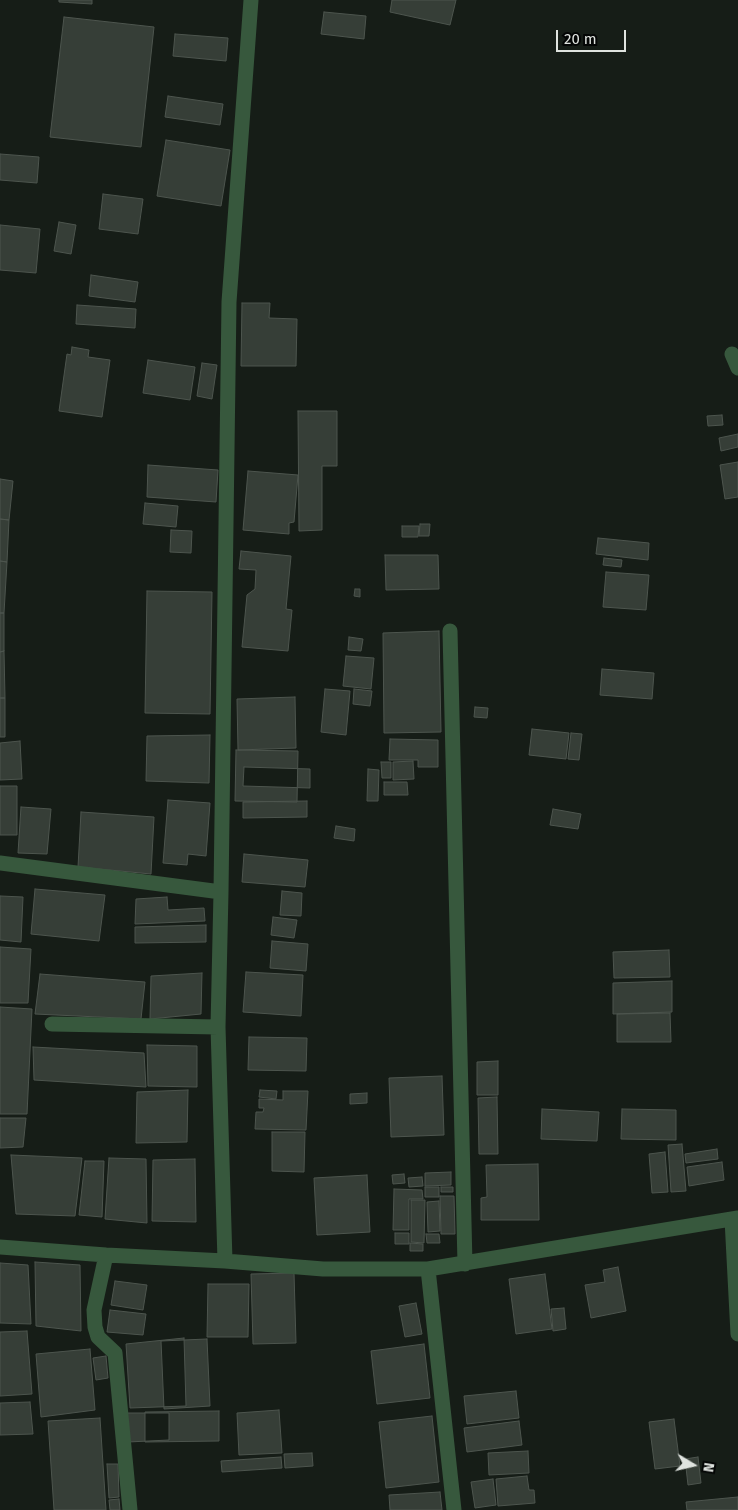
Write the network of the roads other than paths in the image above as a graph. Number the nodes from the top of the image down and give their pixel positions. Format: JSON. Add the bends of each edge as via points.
{"nodes":[{"id":1,"x":252,"y":0,"type":"edge"},
{"id":2,"x":732,"y":354,"type":"dead end"},
{"id":3,"x":738,"y":368,"type":"edge"},
{"id":4,"x":450,"y":631,"type":"dead end"},
{"id":5,"x":0,"y":863,"type":"edge"},
{"id":6,"x":222,"y":892,"type":"junction"},
{"id":7,"x":52,"y":1024,"type":"dead end"},
{"id":8,"x":218,"y":1027,"type":"junction"},
{"id":9,"x":735,"y":1218,"type":"edge"},
{"id":10,"x":0,"y":1247,"type":"edge"},
{"id":11,"x":106,"y":1255,"type":"junction"},
{"id":12,"x":225,"y":1260,"type":"junction"},
{"id":13,"x":465,"y":1264,"type":"junction"},
{"id":14,"x":428,"y":1269,"type":"junction"},
{"id":15,"x":738,"y":1334,"type":"edge"},
{"id":16,"x":130,"y":1510,"type":"edge"},
{"id":17,"x":454,"y":1510,"type":"edge"}],
"edges":[{"from":1,"to":6,"type":"street","via":[[229,302]]},
{"from":2,"to":3,"type":"street"},
{"from":4,"to":13,"type":"street"},
{"from":5,"to":6,"type":"street"},
{"from":6,"to":8,"type":"street"},
{"from":7,"to":8,"type":"street"},
{"from":8,"to":12,"type":"street"},
{"from":9,"to":13,"type":"street"},
{"from":9,"to":15,"type":"street"},
{"from":10,"to":11,"type":"street"},
{"from":11,"to":12,"type":"street"},
{"from":11,"to":16,"type":"street","via":[[94,1310],[95,1327],[98,1338],[115,1353]]},
{"from":12,"to":14,"type":"street","via":[[323,1269]]},
{"from":13,"to":14,"type":"street"},
{"from":14,"to":17,"type":"street"}]}
